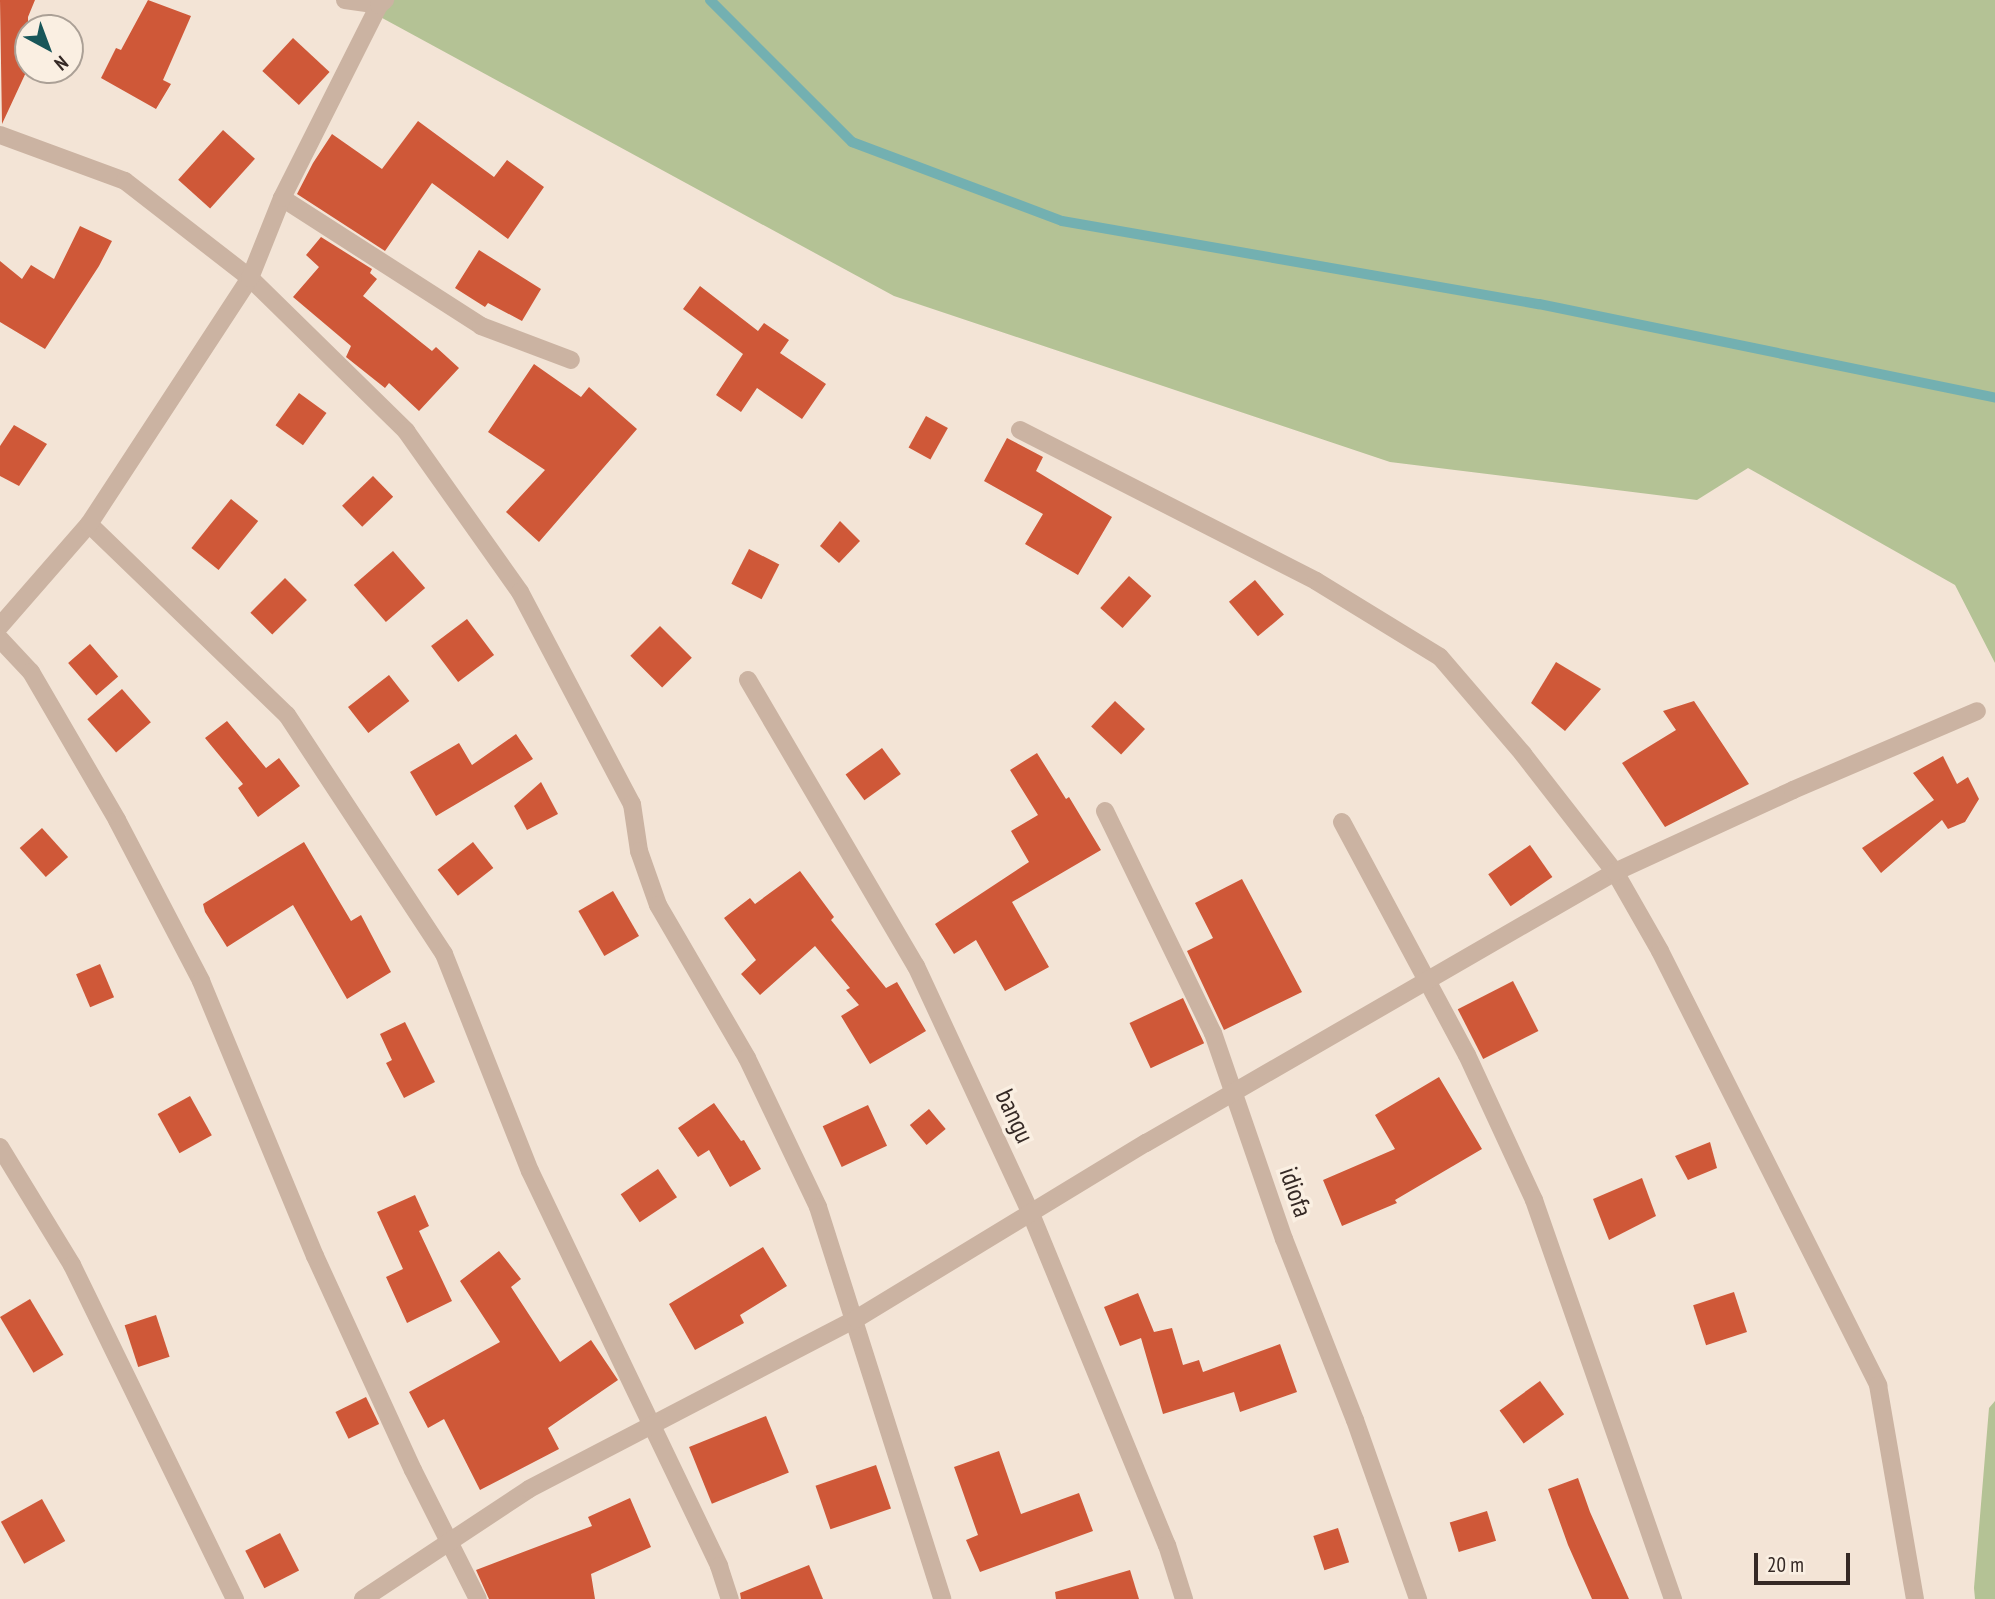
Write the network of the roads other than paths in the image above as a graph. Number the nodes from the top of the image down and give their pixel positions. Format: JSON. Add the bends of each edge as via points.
{"nodes":[{"id":1,"x":345,"y":0,"type":"edge"},
{"id":2,"x":382,"y":2,"type":"edge"},
{"id":3,"x":0,"y":135,"type":"edge"},
{"id":4,"x":282,"y":198,"type":"junction"},
{"id":5,"x":250,"y":278,"type":"junction"},
{"id":6,"x":571,"y":360,"type":"dead end"},
{"id":7,"x":1020,"y":430,"type":"dead end"},
{"id":8,"x":89,"y":524,"type":"junction"},
{"id":9,"x":0,"y":626,"type":"edge"},
{"id":10,"x":0,"y":639,"type":"edge"},
{"id":11,"x":748,"y":680,"type":"dead end"},
{"id":12,"x":1977,"y":711,"type":"dead end"},
{"id":13,"x":1105,"y":811,"type":"dead end"},
{"id":14,"x":1342,"y":822,"type":"dead end"},
{"id":15,"x":1615,"y":872,"type":"junction"},
{"id":16,"x":1429,"y":981,"type":"junction"},
{"id":17,"x":1233,"y":1093,"type":"junction"},
{"id":18,"x":0,"y":1147,"type":"edge"},
{"id":19,"x":1031,"y":1214,"type":"junction"},
{"id":20,"x":856,"y":1319,"type":"junction"},
{"id":21,"x":650,"y":1427,"type":"junction"},
{"id":22,"x":449,"y":1543,"type":"junction"},
{"id":23,"x":236,"y":1599,"type":"edge"},
{"id":24,"x":363,"y":1599,"type":"edge"},
{"id":25,"x":478,"y":1599,"type":"edge"},
{"id":26,"x":730,"y":1599,"type":"edge"},
{"id":27,"x":942,"y":1599,"type":"edge"},
{"id":28,"x":1184,"y":1599,"type":"edge"},
{"id":29,"x":1418,"y":1599,"type":"edge"},
{"id":30,"x":1673,"y":1599,"type":"edge"},
{"id":31,"x":1915,"y":1599,"type":"edge"}],
"edges":[{"from":1,"to":2,"type":"street"},
{"from":2,"to":4,"type":"street"},
{"from":3,"to":5,"type":"street","via":[[125,181]]},
{"from":4,"to":5,"type":"street"},
{"from":4,"to":6,"type":"street","via":[[481,326]]},
{"from":5,"to":8,"type":"street"},
{"from":5,"to":20,"type":"street","via":[[407,431],[520,592],[632,804],[639,851],[658,905],[747,1058],[818,1207]]},
{"from":7,"to":15,"type":"street","via":[[1316,580],[1440,657]]},
{"from":8,"to":9,"type":"street"},
{"from":8,"to":21,"type":"street","via":[[287,715],[444,954],[530,1171]]},
{"from":10,"to":22,"type":"street","via":[[31,672],[117,820],[201,981],[315,1256]]},
{"from":11,"to":19,"type":"street","name":"bangu","via":[[915,966]]},
{"from":12,"to":15,"type":"street"},
{"from":13,"to":17,"type":"street","name":"idiofa","via":[[1213,1033]]},
{"from":14,"to":16,"type":"street"},
{"from":15,"to":16,"type":"street"},
{"from":15,"to":31,"type":"street","via":[[1660,951],[1878,1385]]},
{"from":16,"to":17,"type":"street"},
{"from":16,"to":30,"type":"street","via":[[1534,1200]]},
{"from":17,"to":19,"type":"street"},
{"from":17,"to":29,"type":"street","name":"idiofa"},
{"from":18,"to":23,"type":"street","via":[[72,1265]]},
{"from":19,"to":20,"type":"street"},
{"from":19,"to":28,"type":"street","name":"bangu","via":[[1167,1545]]},
{"from":20,"to":21,"type":"street"},
{"from":20,"to":27,"type":"street"},
{"from":21,"to":22,"type":"street","via":[[529,1489]]},
{"from":21,"to":26,"type":"street","via":[[719,1566]]},
{"from":22,"to":24,"type":"street"},
{"from":22,"to":25,"type":"street"}]}
